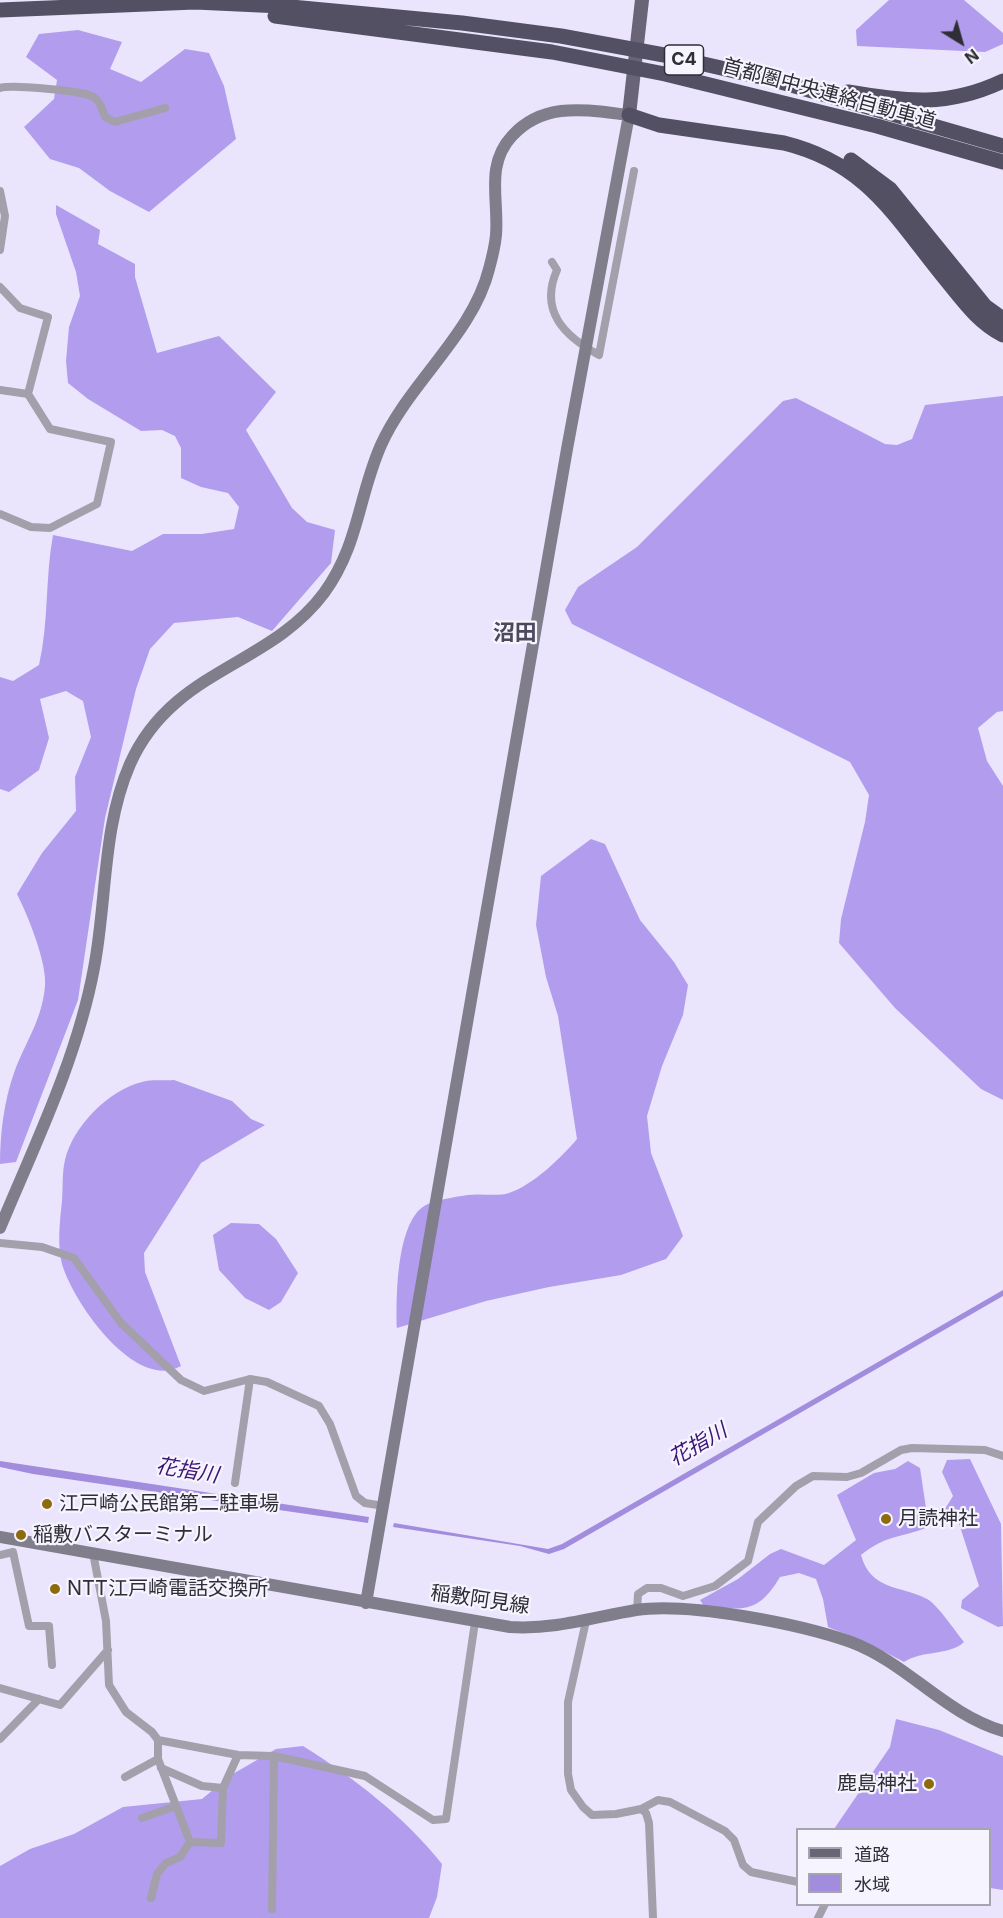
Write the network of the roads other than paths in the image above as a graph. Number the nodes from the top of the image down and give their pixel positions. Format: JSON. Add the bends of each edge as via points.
{"nodes":[{"id":1,"x":642,"y":0,"type":"edge"},
{"id":2,"x":72,"y":7,"type":"junction"},
{"id":3,"x":0,"y":10,"type":"edge"},
{"id":4,"x":774,"y":80,"type":"junction"},
{"id":5,"x":1003,"y":81,"type":"edge"},
{"id":6,"x":0,"y":88,"type":"edge"},
{"id":7,"x":165,"y":108,"type":"dead end"},
{"id":8,"x":628,"y":115,"type":"junction"},
{"id":9,"x":939,"y":145,"type":"junction"},
{"id":10,"x":1003,"y":146,"type":"edge"},
{"id":11,"x":1003,"y":162,"type":"edge"},
{"id":12,"x":1003,"y":169,"type":"edge"},
{"id":13,"x":634,"y":171,"type":"dead end"},
{"id":14,"x":0,"y":191,"type":"edge"},
{"id":15,"x":0,"y":250,"type":"edge"},
{"id":16,"x":552,"y":261,"type":"dead end"},
{"id":17,"x":954,"y":278,"type":"junction"},
{"id":18,"x":0,"y":287,"type":"edge"},
{"id":19,"x":1003,"y":306,"type":"edge"},
{"id":20,"x":1003,"y":319,"type":"edge"},
{"id":21,"x":1003,"y":328,"type":"edge"},
{"id":22,"x":1003,"y":335,"type":"edge"},
{"id":23,"x":586,"y":348,"type":"junction"},
{"id":24,"x":0,"y":390,"type":"edge"},
{"id":25,"x":28,"y":394,"type":"junction"},
{"id":26,"x":0,"y":514,"type":"edge"},
{"id":27,"x":0,"y":1228,"type":"edge"},
{"id":28,"x":0,"y":1243,"type":"edge"},
{"id":29,"x":250,"y":1379,"type":"junction"},
{"id":30,"x":1003,"y":1456,"type":"edge"},
{"id":31,"x":235,"y":1483,"type":"dead end"},
{"id":32,"x":384,"y":1506,"type":"junction"},
{"id":33,"x":0,"y":1537,"type":"edge"},
{"id":34,"x":93,"y":1552,"type":"junction"},
{"id":35,"x":0,"y":1555,"type":"edge"},
{"id":36,"x":366,"y":1603,"type":"junction"},
{"id":37,"x":637,"y":1610,"type":"junction"},
{"id":38,"x":585,"y":1621,"type":"junction"},
{"id":39,"x":475,"y":1622,"type":"junction"},
{"id":40,"x":108,"y":1650,"type":"junction"},
{"id":41,"x":52,"y":1665,"type":"dead end"},
{"id":42,"x":0,"y":1689,"type":"edge"},
{"id":43,"x":39,"y":1699,"type":"junction"},
{"id":44,"x":1003,"y":1731,"type":"edge"},
{"id":45,"x":0,"y":1739,"type":"edge"},
{"id":46,"x":159,"y":1740,"type":"junction"},
{"id":47,"x":238,"y":1755,"type":"junction"},
{"id":48,"x":274,"y":1756,"type":"junction"},
{"id":49,"x":158,"y":1759,"type":"junction"},
{"id":50,"x":161,"y":1768,"type":"junction"},
{"id":51,"x":125,"y":1777,"type":"dead end"},
{"id":52,"x":223,"y":1788,"type":"junction"},
{"id":53,"x":176,"y":1806,"type":"junction"},
{"id":54,"x":641,"y":1809,"type":"junction"},
{"id":55,"x":142,"y":1818,"type":"dead end"},
{"id":56,"x":190,"y":1842,"type":"junction"},
{"id":57,"x":796,"y":1882,"type":"edge"},
{"id":58,"x":152,"y":1898,"type":"dead end"},
{"id":59,"x":273,"y":1910,"type":"dead end"},
{"id":60,"x":653,"y":1918,"type":"edge"}],
"edges":[{"from":1,"to":8,"type":"main road"},
{"from":2,"to":3,"type":"highway","name":"首都圏中央連絡自動車道","number":"C4"},
{"from":2,"to":4,"type":"highway","name":"首都圏中央連絡自動車道","number":"C4","via":[[195,2],[462,23],[561,36]]},
{"from":2,"to":9,"type":"highway","name":"首都圏中央連絡自動車道","number":"C4","via":[[279,16],[552,52],[763,96]]},
{"from":4,"to":5,"type":"highway","via":[[912,102],[954,99]]},
{"from":4,"to":10,"type":"highway","name":"首都圏中央連絡自動車道","number":"C4"},
{"from":6,"to":7,"type":"street","via":[[25,86],[91,95],[105,117],[115,122]]},
{"from":8,"to":17,"type":"highway","via":[[659,125],[818,149],[840,159],[874,189]]},
{"from":8,"to":23,"type":"street"},
{"from":8,"to":27,"type":"street","via":[[575,109],[551,112],[525,124],[504,145],[494,174],[496,236],[485,281],[471,311],[382,442],[355,532],[338,570],[309,611],[292,625],[176,701],[159,718],[132,760],[116,804],[94,967],[80,1025]]},
{"from":9,"to":11,"type":"highway","name":"首都圏中央連絡自動車道","number":"C4"},
{"from":9,"to":12,"type":"highway"},
{"from":13,"to":23,"type":"street","via":[[599,355]]},
{"from":14,"to":15,"type":"street","via":[[5,216]]},
{"from":16,"to":23,"type":"street","via":[[556,270],[550,303],[569,336]]},
{"from":17,"to":19,"type":"highway"},
{"from":17,"to":20,"type":"highway"},
{"from":17,"to":21,"type":"highway","via":[[983,316]]},
{"from":17,"to":22,"type":"highway","via":[[982,321]]},
{"from":18,"to":25,"type":"street","via":[[20,308],[48,317]]},
{"from":23,"to":32,"type":"street"},
{"from":24,"to":25,"type":"street"},
{"from":25,"to":26,"type":"street","via":[[50,429],[111,442],[97,504],[50,528],[31,527]]},
{"from":28,"to":29,"type":"street","via":[[42,1247],[74,1258],[121,1323],[181,1380],[204,1391]]},
{"from":29,"to":31,"type":"street"},
{"from":29,"to":32,"type":"street","via":[[267,1382],[319,1406],[330,1424],[356,1496],[365,1503]]},
{"from":30,"to":37,"type":"street","via":[[986,1450],[912,1448],[847,1477],[813,1476],[796,1485],[758,1522],[748,1561],[732,1576],[683,1596],[661,1588],[647,1588],[638,1594]]},
{"from":32,"to":36,"type":"street"},
{"from":33,"to":34,"type":"street","name":"稲敷阿見線"},
{"from":34,"to":36,"type":"street","name":"稲敷阿見線"},
{"from":34,"to":40,"type":"street"},
{"from":35,"to":41,"type":"street","via":[[13,1552],[28,1626],[49,1626]]},
{"from":36,"to":39,"type":"street","name":"稲敷阿見線"},
{"from":37,"to":38,"type":"street","name":"稲敷阿見線"},
{"from":37,"to":44,"type":"street","name":"稲敷阿見線","via":[[701,1611],[850,1642],[901,1668],[963,1715]]},
{"from":38,"to":39,"type":"street","name":"稲敷阿見線","via":[[526,1628]]},
{"from":38,"to":54,"type":"street","via":[[568,1702],[568,1774],[572,1790],[592,1815]]},
{"from":39,"to":48,"type":"street","via":[[446,1819],[433,1820],[365,1776]]},
{"from":40,"to":43,"type":"street","via":[[60,1705]]},
{"from":40,"to":46,"type":"street","via":[[109,1685],[126,1712]]},
{"from":42,"to":43,"type":"street"},
{"from":43,"to":45,"type":"street"},
{"from":46,"to":47,"type":"street"},
{"from":46,"to":49,"type":"street"},
{"from":47,"to":48,"type":"street"},
{"from":47,"to":52,"type":"street"},
{"from":48,"to":59,"type":"street"},
{"from":49,"to":50,"type":"street"},
{"from":49,"to":51,"type":"street"},
{"from":50,"to":52,"type":"street","via":[[202,1786]]},
{"from":50,"to":53,"type":"street"},
{"from":52,"to":56,"type":"street","via":[[221,1844]]},
{"from":53,"to":55,"type":"street"},
{"from":53,"to":56,"type":"street"},
{"from":54,"to":57,"type":"street","via":[[658,1800],[670,1802],[725,1831],[734,1840],[743,1865],[751,1872]]},
{"from":54,"to":60,"type":"street","via":[[649,1823]]},
{"from":56,"to":58,"type":"street","via":[[180,1857],[166,1863],[157,1874]]}]}
